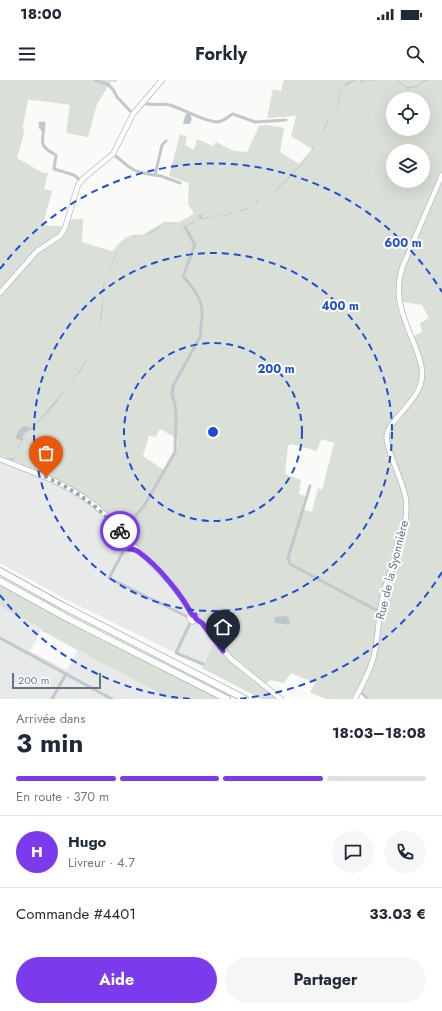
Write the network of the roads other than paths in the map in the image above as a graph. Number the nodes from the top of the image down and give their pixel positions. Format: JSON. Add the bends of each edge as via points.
{"nodes":[{"id":1,"x":95,"y":80,"type":"edge"},
{"id":2,"x":162,"y":80,"type":"edge"},
{"id":3,"x":143,"y":103,"type":"junction"},
{"id":4,"x":133,"y":114,"type":"junction"},
{"id":5,"x":286,"y":120,"type":"dead end"},
{"id":6,"x":43,"y":130,"type":"dead end"},
{"id":7,"x":166,"y":141,"type":"dead end"},
{"id":8,"x":113,"y":154,"type":"junction"},
{"id":9,"x":154,"y":175,"type":"junction"},
{"id":10,"x":442,"y":175,"type":"edge"},
{"id":11,"x":81,"y":181,"type":"junction"},
{"id":12,"x":180,"y":184,"type":"dead end"},
{"id":13,"x":185,"y":227,"type":"dead end"},
{"id":14,"x":0,"y":293,"type":"edge"},
{"id":15,"x":0,"y":459,"type":"edge"},
{"id":16,"x":310,"y":486,"type":"dead end"},
{"id":17,"x":121,"y":532,"type":"junction"},
{"id":18,"x":127,"y":545,"type":"junction"},
{"id":19,"x":0,"y":571,"type":"edge"},
{"id":20,"x":0,"y":581,"type":"edge"},
{"id":21,"x":380,"y":612,"type":"junction"},
{"id":22,"x":192,"y":618,"type":"junction"},
{"id":23,"x":0,"y":638,"type":"edge"},
{"id":24,"x":203,"y":664,"type":"dead end"},
{"id":25,"x":66,"y":674,"type":"junction"},
{"id":26,"x":359,"y":690,"type":"junction"},
{"id":27,"x":52,"y":699,"type":"edge"},
{"id":28,"x":112,"y":699,"type":"edge"},
{"id":29,"x":227,"y":699,"type":"edge"},
{"id":30,"x":245,"y":699,"type":"edge"},
{"id":31,"x":281,"y":699,"type":"edge"},
{"id":32,"x":355,"y":699,"type":"edge"},
{"id":33,"x":368,"y":699,"type":"edge"}],
"edges":[{"from":1,"to":4,"type":"street","via":[[109,84],[116,97]]},
{"from":2,"to":3,"type":"street"},
{"from":3,"to":4,"type":"street"},
{"from":3,"to":5,"type":"street","via":[[168,104],[216,122],[234,114],[255,122]]},
{"from":4,"to":8,"type":"street"},
{"from":6,"to":11,"type":"street","via":[[45,148],[56,155],[54,169],[74,175]]},
{"from":7,"to":9,"type":"street","via":[[162,145]]},
{"from":8,"to":9,"type":"street","via":[[136,171]]},
{"from":8,"to":11,"type":"street"},
{"from":9,"to":12,"type":"street"},
{"from":10,"to":21,"type":"street","name":"Rue de la Syonnière","via":[[398,279],[398,298],[420,361],[422,379],[417,394],[394,421],[387,434],[388,447],[399,472],[406,501],[404,527],[386,583]]},
{"from":11,"to":14,"type":"street","via":[[63,232],[37,250]]},
{"from":13,"to":17,"type":"street","via":[[195,245],[183,276],[199,297],[202,308],[201,335],[173,386],[176,414],[175,452],[144,506]]},
{"from":15,"to":17,"type":"street","via":[[63,485],[87,499]]},
{"from":16,"to":21,"type":"street","via":[[288,561]]},
{"from":17,"to":18,"type":"street"},
{"from":18,"to":22,"type":"street","via":[[141,554],[169,582],[187,605]]},
{"from":18,"to":22,"type":"street","via":[[110,578]]},
{"from":19,"to":30,"type":"highway"},
{"from":20,"to":29,"type":"highway"},
{"from":21,"to":26,"type":"street","name":"Rue de la Syonnière","via":[[375,654]]},
{"from":22,"to":24,"type":"street","via":[[176,653]]},
{"from":22,"to":31,"type":"street","via":[[202,623],[231,659]]},
{"from":23,"to":25,"type":"street"},
{"from":25,"to":27,"type":"street"},
{"from":25,"to":28,"type":"street"},
{"from":26,"to":32,"type":"street","name":"Rue de la Syonnière"},
{"from":26,"to":33,"type":"street"}]}
